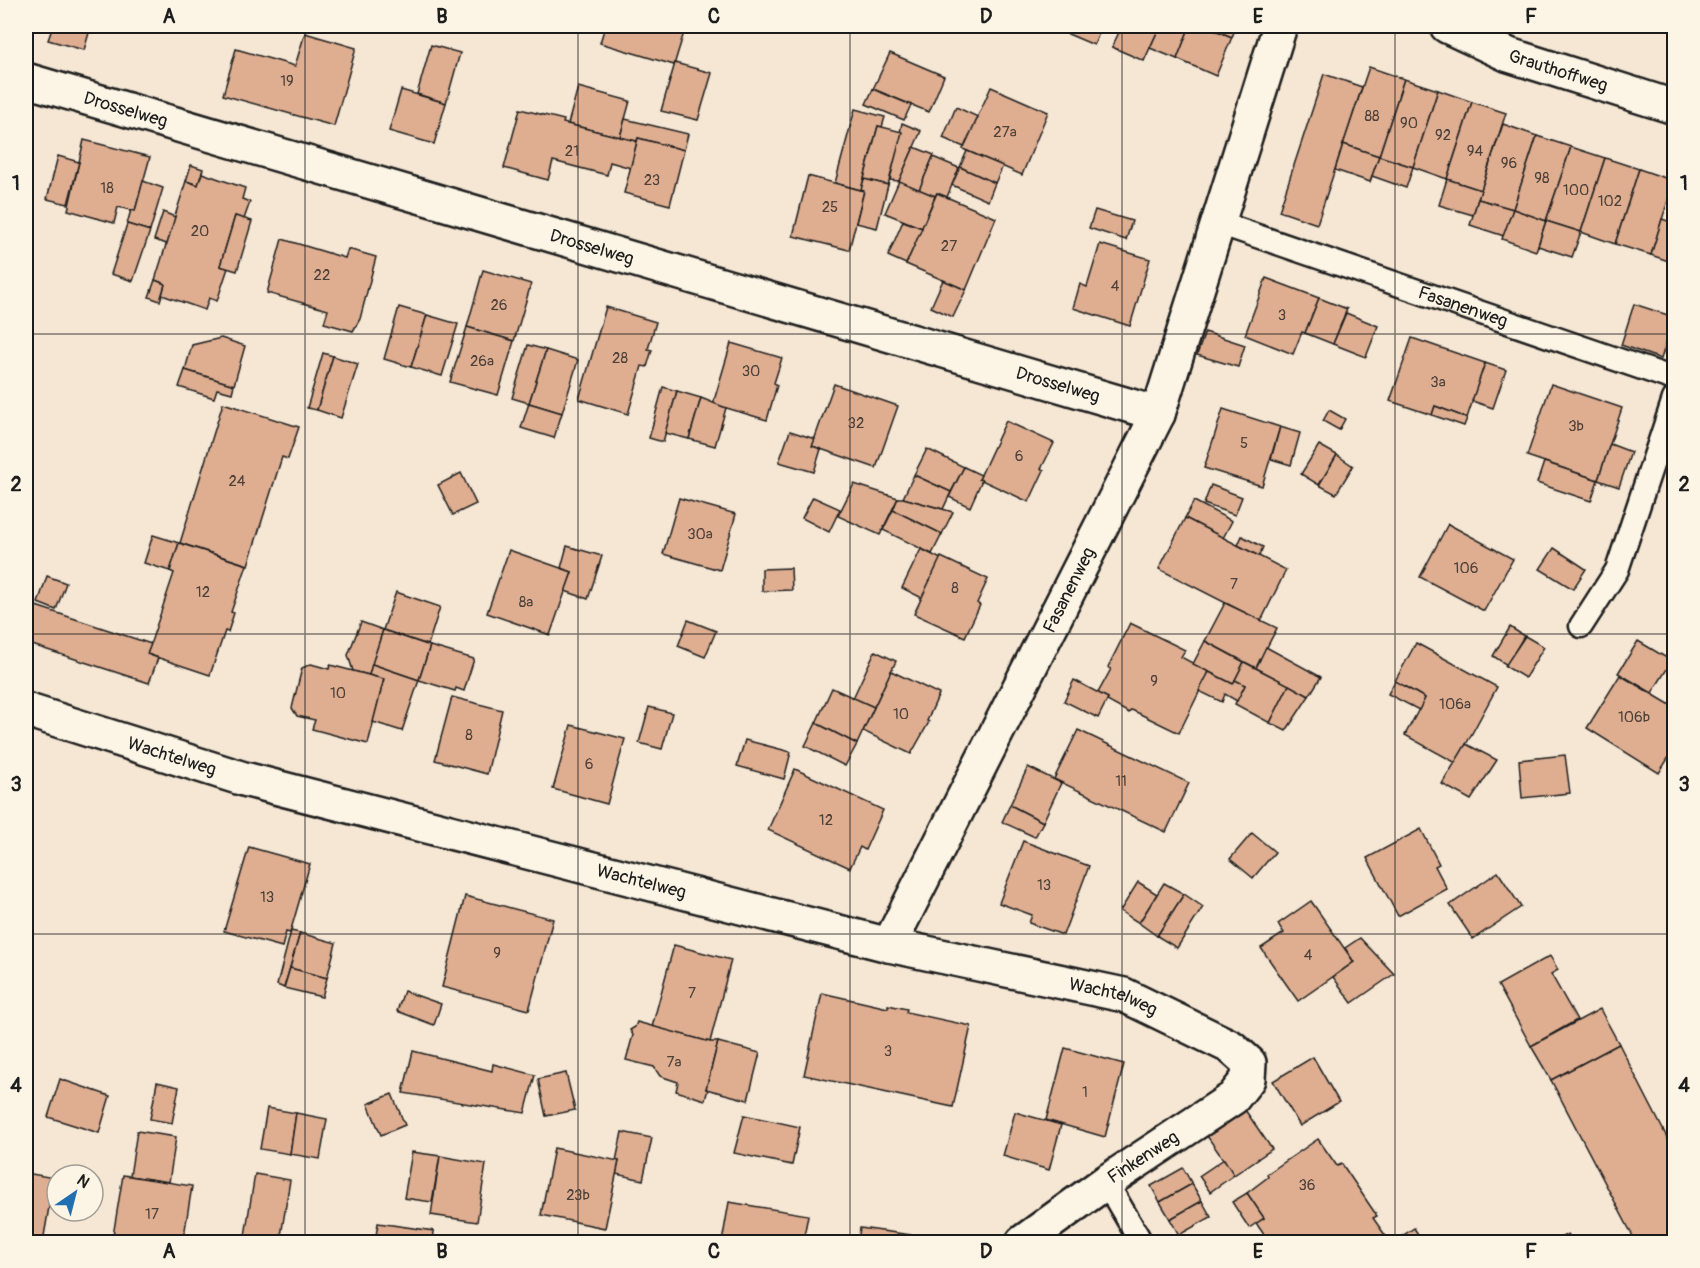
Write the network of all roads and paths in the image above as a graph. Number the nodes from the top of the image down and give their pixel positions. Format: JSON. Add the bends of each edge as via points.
{"nodes":[{"id":1,"x":1280,"y":26,"type":"edge"},
{"id":2,"x":1447,"y":26,"type":"edge"},
{"id":3,"x":26,"y":80,"type":"edge"},
{"id":4,"x":1674,"y":107,"type":"edge"},
{"id":5,"x":1219,"y":223,"type":"junction"},
{"id":6,"x":1674,"y":379,"type":"edge"},
{"id":7,"x":1674,"y":399,"type":"edge"},
{"id":8,"x":1158,"y":414,"type":"junction"},
{"id":9,"x":1581,"y":626,"type":"dead end"},
{"id":10,"x":26,"y":710,"type":"edge"},
{"id":11,"x":889,"y":945,"type":"junction"},
{"id":12,"x":1249,"y":1063,"type":"joint"},
{"id":13,"x":1106,"y":1182,"type":"junction"},
{"id":14,"x":1023,"y":1242,"type":"edge"},
{"id":15,"x":1141,"y":1242,"type":"edge"}],
"edges":[{"from":1,"to":5,"type":"street","name":"Fasanenweg"},
{"from":2,"to":4,"type":"street","name":"Grauthoffweg","via":[[1509,55]]},
{"from":3,"to":8,"type":"street","name":"Drosselweg"},
{"from":5,"to":6,"type":"lane","name":"Fasanenweg"},
{"from":5,"to":8,"type":"street","name":"Fasanenweg"},
{"from":7,"to":9,"type":"lane","via":[[1617,570]]},
{"from":8,"to":11,"type":"street","name":"Fasanenweg"},
{"from":10,"to":11,"type":"street","name":"Wachtelweg","via":[[244,779]]},
{"from":11,"to":12,"type":"street","name":"Wachtelweg","via":[[1124,995],[1231,1047]]},
{"from":12,"to":13,"type":"street","name":"Finkenweg","via":[[1248,1079],[1233,1098]]},
{"from":13,"to":14,"type":"street","name":"Finkenweg"},
{"from":13,"to":15,"type":"lane"}]}
